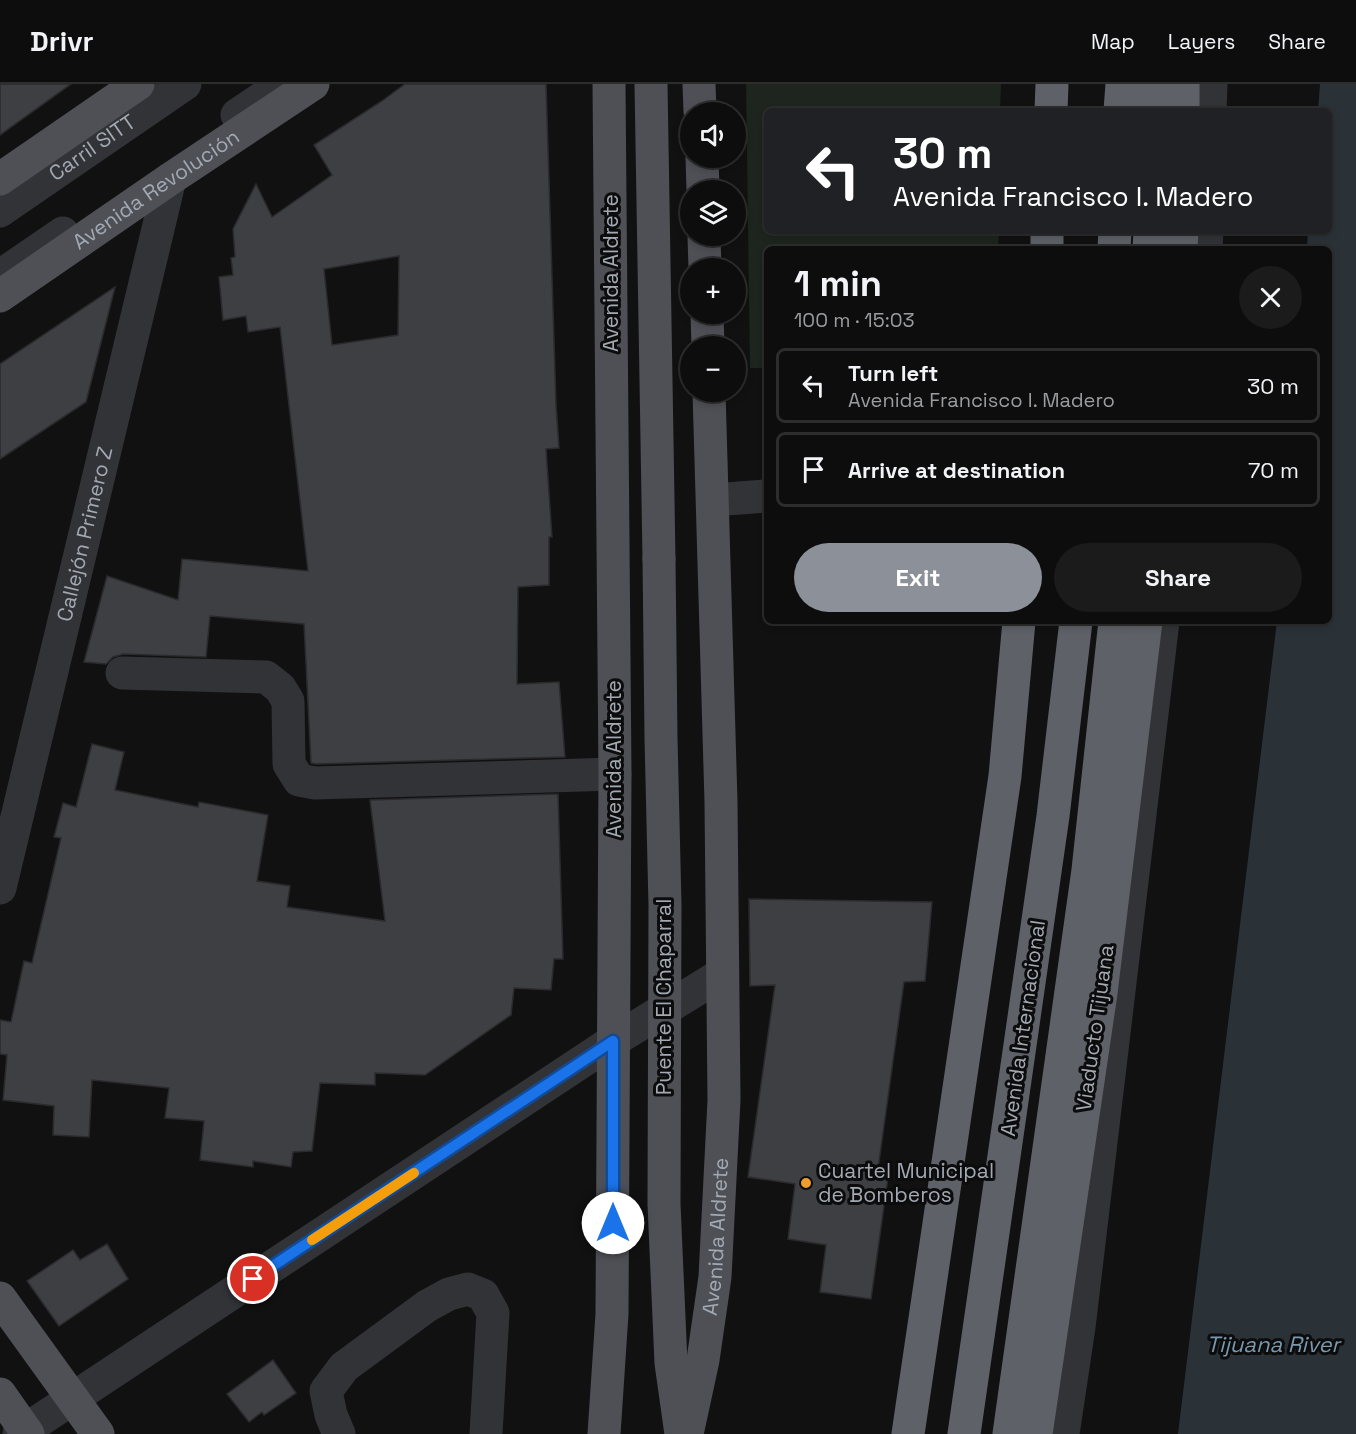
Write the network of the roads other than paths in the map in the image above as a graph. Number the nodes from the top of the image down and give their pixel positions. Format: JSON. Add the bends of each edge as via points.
{"nodes":[{"id":1,"x":138,"y":84,"type":"edge"},
{"id":2,"x":185,"y":84,"type":"edge"},
{"id":3,"x":283,"y":84,"type":"edge"},
{"id":4,"x":313,"y":84,"type":"edge"},
{"id":5,"x":609,"y":84,"type":"edge"},
{"id":6,"x":651,"y":84,"type":"edge"},
{"id":7,"x":699,"y":84,"type":"edge"},
{"id":8,"x":1052,"y":84,"type":"edge"},
{"id":9,"x":1122,"y":84,"type":"edge"},
{"id":10,"x":1152,"y":84,"type":"edge"},
{"id":11,"x":1183,"y":84,"type":"edge"},
{"id":12,"x":1211,"y":84,"type":"edge"},
{"id":13,"x":700,"y":102,"type":"edge"},
{"id":14,"x":1051,"y":108,"type":"edge"},
{"id":15,"x":1120,"y":108,"type":"edge"},
{"id":16,"x":1152,"y":108,"type":"edge"},
{"id":17,"x":1183,"y":108,"type":"edge"},
{"id":18,"x":1210,"y":108,"type":"edge"},
{"id":19,"x":0,"y":179,"type":"edge"},
{"id":20,"x":170,"y":179,"type":"junction"},
{"id":21,"x":0,"y":211,"type":"edge"},
{"id":22,"x":0,"y":276,"type":"edge"},
{"id":23,"x":0,"y":296,"type":"edge"},
{"id":24,"x":709,"y":402,"type":"edge"},
{"id":25,"x":764,"y":496,"type":"edge"},
{"id":26,"x":713,"y":500,"type":"junction"},
{"id":27,"x":659,"y":559,"type":"joint"},
{"id":28,"x":1020,"y":624,"type":"edge"},
{"id":29,"x":1076,"y":624,"type":"edge"},
{"id":30,"x":1115,"y":624,"type":"edge"},
{"id":31,"x":1146,"y":624,"type":"edge"},
{"id":32,"x":1163,"y":624,"type":"edge"},
{"id":33,"x":122,"y":673,"type":"dead end"},
{"id":34,"x":615,"y":774,"type":"junction"},
{"id":35,"x":0,"y":888,"type":"edge"},
{"id":36,"x":722,"y":974,"type":"junction"},
{"id":37,"x":613,"y":1041,"type":"junction"},
{"id":38,"x":0,"y":1298,"type":"edge"},
{"id":39,"x":0,"y":1394,"type":"edge"},
{"id":40,"x":73,"y":1398,"type":"junction"},
{"id":41,"x":24,"y":1433,"type":"edge"},
{"id":42,"x":98,"y":1434,"type":"edge"},
{"id":43,"x":339,"y":1434,"type":"edge"},
{"id":44,"x":486,"y":1434,"type":"edge"},
{"id":45,"x":604,"y":1434,"type":"edge"},
{"id":46,"x":681,"y":1434,"type":"edge"},
{"id":47,"x":687,"y":1434,"type":"edge"},
{"id":48,"x":908,"y":1434,"type":"edge"},
{"id":49,"x":964,"y":1434,"type":"edge"},
{"id":50,"x":1008,"y":1434,"type":"edge"},
{"id":51,"x":1036,"y":1434,"type":"edge"},
{"id":52,"x":1063,"y":1434,"type":"edge"}],
"edges":[{"from":1,"to":19,"type":"main road"},
{"from":2,"to":21,"type":"street","name":"Carril SITT"},
{"from":3,"to":22,"type":"street"},
{"from":4,"to":20,"type":"main road","name":"Avenida Revolución"},
{"from":5,"to":34,"type":"main road","name":"Avenida Aldrete"},
{"from":6,"to":27,"type":"main road","name":"Avenida Aldrete"},
{"from":7,"to":13,"type":"main road"},
{"from":8,"to":14,"type":"highway"},
{"from":9,"to":15,"type":"highway"},
{"from":10,"to":16,"type":"highway"},
{"from":11,"to":17,"type":"highway"},
{"from":12,"to":18,"type":"street"},
{"from":20,"to":23,"type":"main road","name":"Avenida Revolución"},
{"from":20,"to":35,"type":"street","name":"Callejón Primero Z"},
{"from":24,"to":26,"type":"main road","name":"Avenida Aldrete"},
{"from":25,"to":26,"type":"street"},
{"from":26,"to":36,"type":"main road","name":"Avenida Aldrete"},
{"from":27,"to":46,"type":"main road","name":"Puente El Chaparral","bridge":true,"via":[[665,905],[664,1204],[671,1363]]},
{"from":28,"to":48,"type":"highway","via":[[1005,776]]},
{"from":29,"to":49,"type":"highway","name":"Avenida Internacional","via":[[1053,816]]},
{"from":30,"to":50,"type":"highway","name":"Viaducto Tijuana","via":[[1088,870]]},
{"from":31,"to":51,"type":"highway","name":"Viaducto Tijuana","via":[[1101,993]]},
{"from":32,"to":52,"type":"street"},
{"from":33,"to":34,"type":"street","via":[[266,677],[288,701],[289,764],[299,780],[315,783]]},
{"from":34,"to":37,"type":"main road","name":"Avenida Aldrete"},
{"from":36,"to":37,"type":"street"},
{"from":36,"to":47,"type":"main road","name":"Avenida Aldrete","via":[[724,1100],[715,1277]]},
{"from":37,"to":40,"type":"street"},
{"from":37,"to":45,"type":"main road","name":"Avenida Aldrete","via":[[612,1314]]},
{"from":38,"to":40,"type":"main road"},
{"from":39,"to":41,"type":"main road"},
{"from":40,"to":41,"type":"street"},
{"from":40,"to":42,"type":"main road"},
{"from":43,"to":44,"type":"street","via":[[326,1391],[344,1366],[427,1306],[468,1289],[483,1295],[493,1313]]}]}
